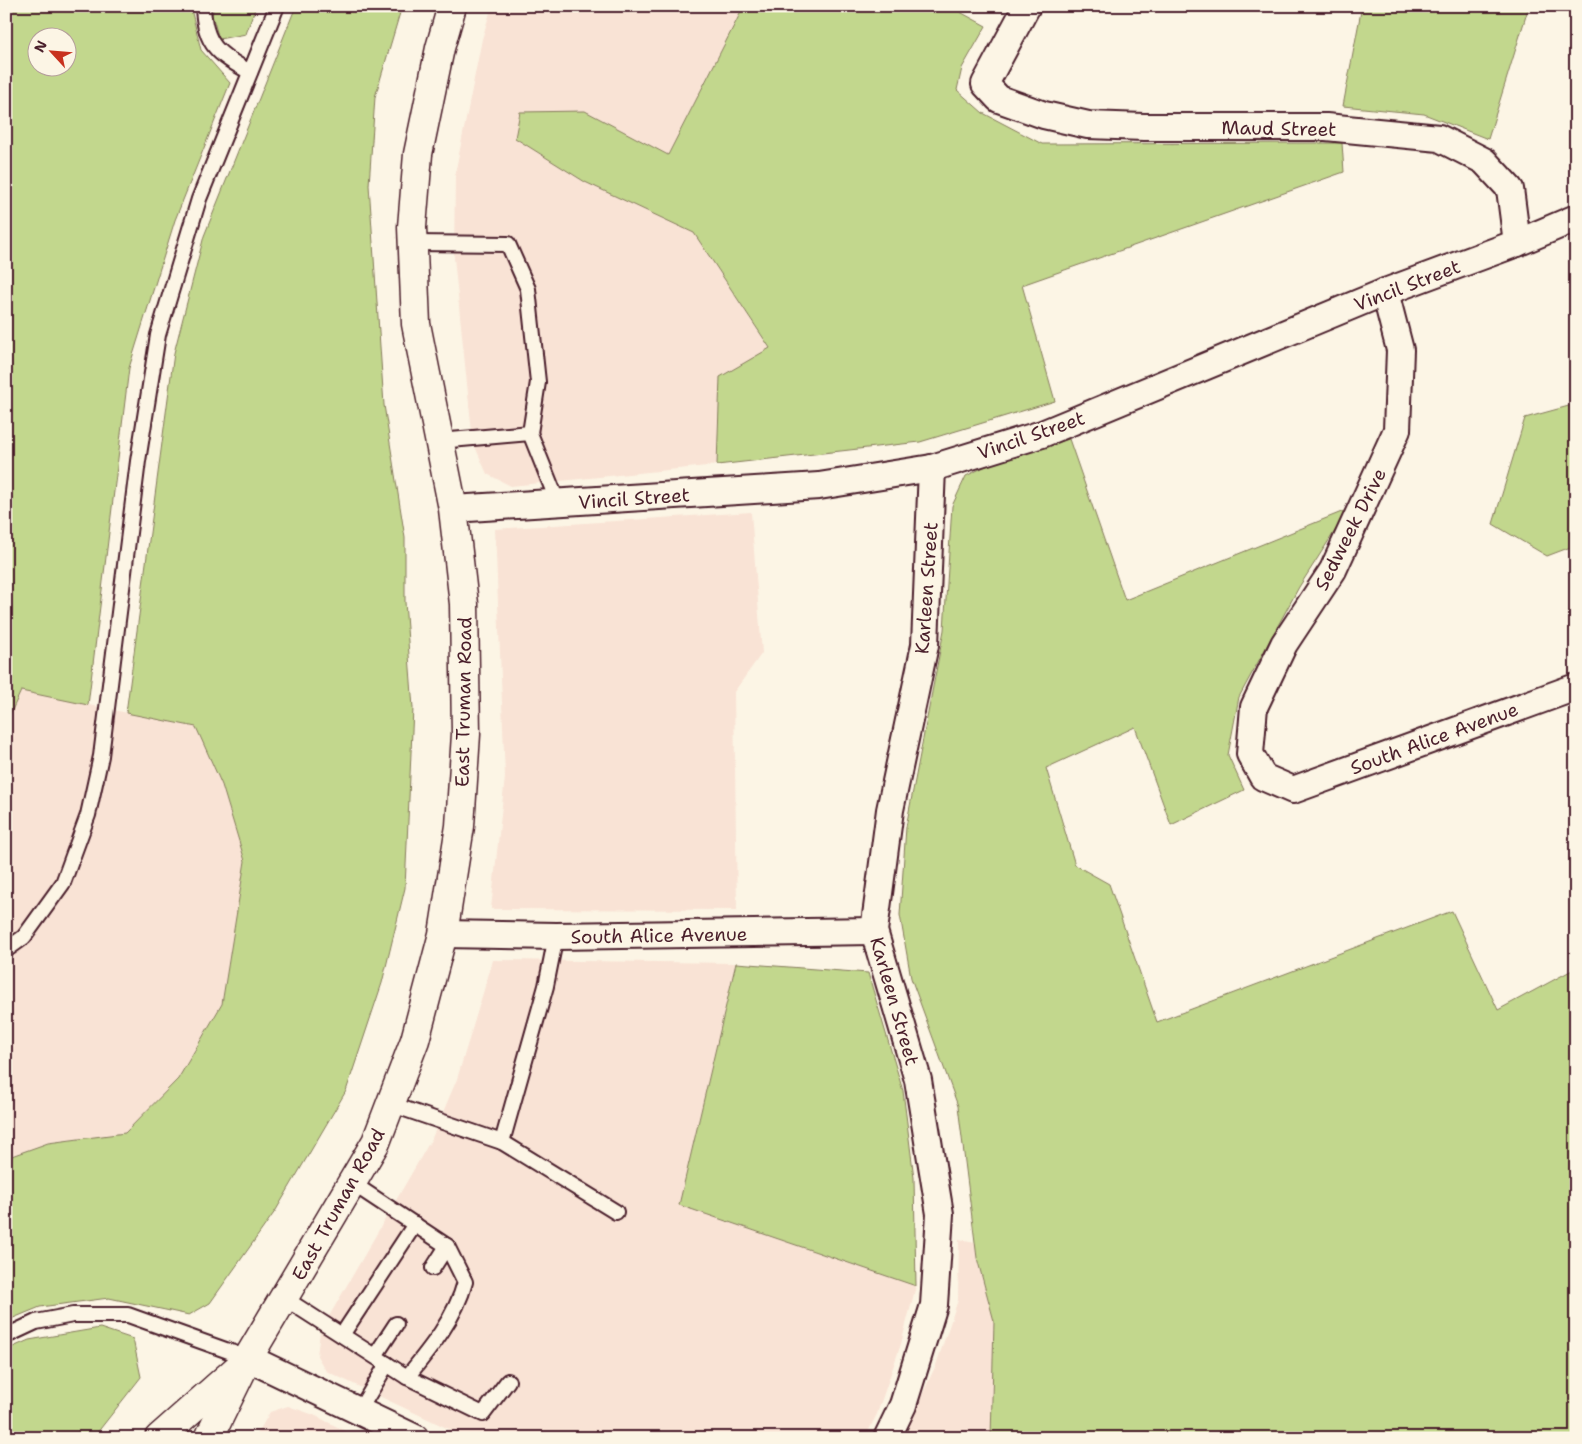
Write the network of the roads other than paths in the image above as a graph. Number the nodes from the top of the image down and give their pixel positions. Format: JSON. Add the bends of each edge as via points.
{"nodes":[{"id":1,"x":203,"y":6,"type":"edge"},
{"id":2,"x":277,"y":6,"type":"edge"},
{"id":3,"x":452,"y":6,"type":"edge"},
{"id":4,"x":1027,"y":6,"type":"edge"},
{"id":5,"x":250,"y":72,"type":"junction"},
{"id":6,"x":1576,"y":218,"type":"edge"},
{"id":7,"x":413,"y":243,"type":"junction"},
{"id":8,"x":1517,"y":243,"type":"junction"},
{"id":9,"x":1386,"y":292,"type":"junction"},
{"id":10,"x":530,"y":433,"type":"junction"},
{"id":11,"x":439,"y":441,"type":"junction"},
{"id":12,"x":932,"y":468,"type":"junction"},
{"id":13,"x":558,"y":502,"type":"junction"},
{"id":14,"x":453,"y":509,"type":"junction"},
{"id":15,"x":1576,"y":687,"type":"edge"},
{"id":16,"x":1293,"y":790,"type":"joint"},
{"id":17,"x":874,"y":931,"type":"junction"},
{"id":18,"x":443,"y":934,"type":"junction"},
{"id":19,"x":556,"y":936,"type":"junction"},
{"id":20,"x":6,"y":950,"type":"edge"},
{"id":21,"x":390,"y":1104,"type":"junction"},
{"id":22,"x":502,"y":1142,"type":"junction"},
{"id":23,"x":352,"y":1183,"type":"junction"},
{"id":24,"x":616,"y":1212,"type":"dead end"},
{"id":25,"x":415,"y":1224,"type":"junction"},
{"id":26,"x":447,"y":1246,"type":"junction"},
{"id":27,"x":433,"y":1268,"type":"dead end"},
{"id":28,"x":284,"y":1298,"type":"junction"},
{"id":29,"x":396,"y":1324,"type":"dead end"},
{"id":30,"x":6,"y":1336,"type":"edge"},
{"id":31,"x":342,"y":1336,"type":"junction"},
{"id":32,"x":375,"y":1356,"type":"junction"},
{"id":33,"x":248,"y":1358,"type":"junction"},
{"id":34,"x":387,"y":1364,"type":"junction"},
{"id":35,"x":407,"y":1377,"type":"junction"},
{"id":36,"x":508,"y":1382,"type":"dead end"},
{"id":37,"x":359,"y":1411,"type":"junction"},
{"id":38,"x":159,"y":1438,"type":"edge"},
{"id":39,"x":209,"y":1438,"type":"edge"},
{"id":40,"x":415,"y":1438,"type":"edge"},
{"id":41,"x":887,"y":1438,"type":"edge"}],
"edges":[{"from":1,"to":5,"type":"lane","via":[[206,35],[223,58]]},
{"from":2,"to":5,"type":"lane"},
{"from":3,"to":7,"type":"main road","name":"East Truman Road","via":[[418,154]]},
{"from":4,"to":8,"type":"street","name":"Maud Street","via":[[986,84],[999,99],[1044,115],[1088,125],[1326,127],[1439,138],[1484,161],[1510,189]]},
{"from":5,"to":20,"type":"lane","via":[[199,198],[158,335],[138,461],[102,756],[88,815],[63,883],[24,938]]},
{"from":6,"to":8,"type":"street","name":"Vincil Street"},
{"from":7,"to":10,"type":"lane","via":[[508,244],[528,289],[538,382]]},
{"from":7,"to":11,"type":"main road","name":"East Truman Road","via":[[416,324]]},
{"from":8,"to":9,"type":"street","name":"Vincil Street"},
{"from":9,"to":12,"type":"street","name":"Vincil Street","via":[[1042,434]]},
{"from":9,"to":16,"type":"street","name":"Sedweek Drive","via":[[1400,350],[1397,430],[1333,570],[1284,644],[1254,707],[1250,754],[1263,777]]},
{"from":10,"to":11,"type":"lane"},
{"from":10,"to":13,"type":"lane"},
{"from":11,"to":14,"type":"main road","name":"East Truman Road"},
{"from":12,"to":13,"type":"street","name":"Vincil Street","via":[[818,486]]},
{"from":12,"to":17,"type":"street","name":"Karleen Street","via":[[925,645],[890,810]]},
{"from":13,"to":14,"type":"street","name":"Vincil Street"},
{"from":14,"to":18,"type":"main road","name":"East Truman Road","via":[[464,604],[466,734],[460,826]]},
{"from":15,"to":16,"type":"street","name":"South Alice Avenue"},
{"from":17,"to":19,"type":"street","name":"South Alice Avenue"},
{"from":17,"to":41,"type":"street","name":"Karleen Street","via":[[918,1080],[940,1214],[934,1305],[903,1406]]},
{"from":18,"to":19,"type":"street","name":"South Alice Avenue"},
{"from":18,"to":21,"type":"main road","name":"East Truman Road","via":[[415,1040]]},
{"from":19,"to":22,"type":"lane","via":[[546,986]]},
{"from":21,"to":22,"type":"lane"},
{"from":21,"to":23,"type":"main road","name":"East Truman Road","via":[[376,1142]]},
{"from":22,"to":24,"type":"lane"},
{"from":23,"to":25,"type":"lane"},
{"from":23,"to":28,"type":"main road","name":"East Truman Road"},
{"from":25,"to":26,"type":"lane"},
{"from":25,"to":31,"type":"lane"},
{"from":26,"to":27,"type":"lane"},
{"from":26,"to":35,"type":"lane","via":[[465,1282],[461,1298],[427,1353]]},
{"from":28,"to":31,"type":"lane"},
{"from":28,"to":33,"type":"main road","name":"East Truman Road"},
{"from":29,"to":32,"type":"lane"},
{"from":30,"to":33,"type":"lane","via":[[36,1322],[73,1315],[128,1315]]},
{"from":31,"to":32,"type":"lane"},
{"from":32,"to":34,"type":"lane"},
{"from":33,"to":37,"type":"street"},
{"from":33,"to":38,"type":"main road","name":"East Truman Road"},
{"from":33,"to":39,"type":"main road","name":"East Truman Road"},
{"from":34,"to":35,"type":"lane"},
{"from":34,"to":37,"type":"lane"},
{"from":35,"to":36,"type":"lane","via":[[483,1414]]},
{"from":37,"to":40,"type":"street"}]}
